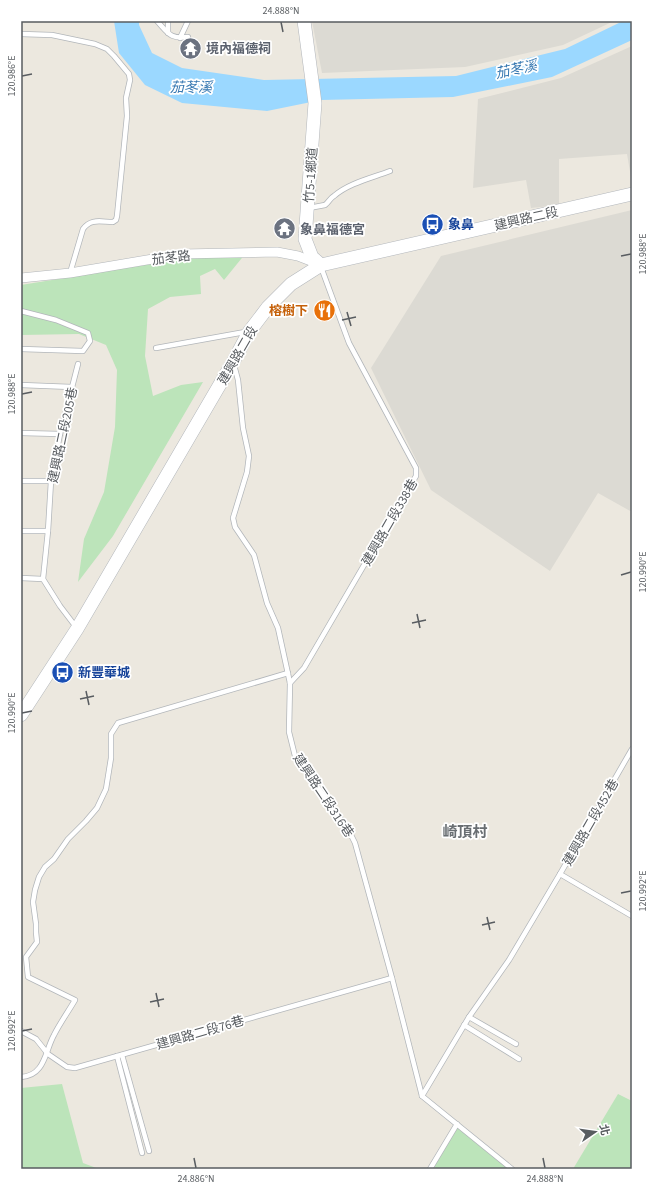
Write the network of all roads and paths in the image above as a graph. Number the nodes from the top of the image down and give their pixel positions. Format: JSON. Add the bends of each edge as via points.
{"nodes":[{"id":1,"x":157,"y":21,"type":"edge"},
{"id":2,"x":168,"y":21,"type":"edge"},
{"id":3,"x":188,"y":21,"type":"edge"},
{"id":4,"x":304,"y":21,"type":"edge"},
{"id":5,"x":168,"y":33,"type":"junction"},
{"id":6,"x":21,"y":34,"type":"edge"},
{"id":7,"x":188,"y":37,"type":"dead end"},
{"id":8,"x":180,"y":38,"type":"junction"},
{"id":9,"x":390,"y":170,"type":"dead end"},
{"id":10,"x":632,"y":194,"type":"edge"},
{"id":11,"x":307,"y":208,"type":"junction"},
{"id":12,"x":321,"y":265,"type":"junction"},
{"id":13,"x":70,"y":273,"type":"junction"},
{"id":14,"x":21,"y":278,"type":"edge"},
{"id":15,"x":21,"y":311,"type":"edge"},
{"id":16,"x":249,"y":332,"type":"junction"},
{"id":17,"x":156,"y":348,"type":"dead end"},
{"id":18,"x":21,"y":349,"type":"edge"},
{"id":19,"x":233,"y":362,"type":"junction"},
{"id":20,"x":78,"y":364,"type":"dead end"},
{"id":21,"x":21,"y":385,"type":"edge"},
{"id":22,"x":72,"y":387,"type":"junction"},
{"id":23,"x":21,"y":433,"type":"edge"},
{"id":24,"x":60,"y":434,"type":"junction"},
{"id":25,"x":21,"y":481,"type":"edge"},
{"id":26,"x":51,"y":481,"type":"junction"},
{"id":27,"x":21,"y":531,"type":"edge"},
{"id":28,"x":48,"y":531,"type":"junction"},
{"id":29,"x":21,"y":578,"type":"edge"},
{"id":30,"x":43,"y":579,"type":"junction"},
{"id":31,"x":77,"y":629,"type":"junction"},
{"id":32,"x":288,"y":673,"type":"junction"},
{"id":33,"x":290,"y":683,"type":"junction"},
{"id":34,"x":21,"y":715,"type":"edge"},
{"id":35,"x":632,"y":749,"type":"edge"},
{"id":36,"x":560,"y":874,"type":"junction"},
{"id":37,"x":632,"y":916,"type":"edge"},
{"id":38,"x":392,"y":978,"type":"junction"},
{"id":39,"x":469,"y":1017,"type":"junction"},
{"id":40,"x":464,"y":1025,"type":"junction"},
{"id":41,"x":21,"y":1031,"type":"edge"},
{"id":42,"x":516,"y":1044,"type":"dead end"},
{"id":43,"x":48,"y":1054,"type":"junction"},
{"id":44,"x":122,"y":1055,"type":"junction"},
{"id":45,"x":117,"y":1056,"type":"junction"},
{"id":46,"x":519,"y":1059,"type":"dead end"},
{"id":47,"x":21,"y":1077,"type":"edge"},
{"id":48,"x":422,"y":1096,"type":"junction"},
{"id":49,"x":457,"y":1124,"type":"junction"},
{"id":50,"x":150,"y":1151,"type":"dead end"},
{"id":51,"x":142,"y":1153,"type":"dead end"},
{"id":52,"x":430,"y":1169,"type":"edge"},
{"id":53,"x":512,"y":1169,"type":"edge"}],
"edges":[{"from":1,"to":5,"type":"lane"},
{"from":2,"to":5,"type":"lane"},
{"from":3,"to":8,"type":"lane"},
{"from":4,"to":11,"type":"street","name":"竹5-1鄉道","via":[[315,103]]},
{"from":5,"to":8,"type":"lane"},
{"from":6,"to":13,"type":"lane","via":[[52,35],[95,44],[107,49],[129,74],[116,220],[92,221],[86,225]]},
{"from":7,"to":8,"type":"lane"},
{"from":9,"to":11,"type":"lane","via":[[332,196],[325,205]]},
{"from":10,"to":12,"type":"street","name":"建興路二段"},
{"from":11,"to":12,"type":"street","name":"竹5-1鄉道","via":[[305,239],[312,257]]},
{"from":12,"to":13,"type":"street","name":"茄苳路","via":[[298,256],[277,252],[182,254]]},
{"from":12,"to":16,"type":"street","name":"建興路二段","via":[[291,284],[268,307]]},
{"from":12,"to":33,"type":"lane","name":"建興路二段338巷","via":[[349,343],[416,468],[416,476],[304,668]]},
{"from":13,"to":14,"type":"street","name":"茄苳路"},
{"from":15,"to":18,"type":"lane","via":[[56,320],[88,333],[90,341],[83,351]]},
{"from":16,"to":17,"type":"lane"},
{"from":16,"to":19,"type":"street","name":"建興路二段"},
{"from":19,"to":31,"type":"street","name":"建興路二段"},
{"from":19,"to":32,"type":"lane","name":"建興路二段316巷","via":[[249,456],[247,472],[233,518],[235,527],[254,555],[267,603],[278,628]]},
{"from":20,"to":22,"type":"lane","name":"建興路二段205巷"},
{"from":21,"to":22,"type":"lane"},
{"from":22,"to":24,"type":"lane","name":"建興路二段205巷"},
{"from":23,"to":24,"type":"lane"},
{"from":24,"to":26,"type":"lane","name":"建興路二段205巷"},
{"from":25,"to":26,"type":"lane"},
{"from":26,"to":28,"type":"lane","name":"建興路二段205巷"},
{"from":27,"to":28,"type":"lane"},
{"from":28,"to":30,"type":"lane","name":"建興路二段205巷"},
{"from":29,"to":30,"type":"lane"},
{"from":30,"to":31,"type":"lane"},
{"from":31,"to":34,"type":"street","name":"建興路二段"},
{"from":32,"to":33,"type":"lane","name":"建興路二段316巷"},
{"from":32,"to":43,"type":"lane","via":[[118,723],[111,734],[111,758],[106,789],[94,812],[45,867],[34,890],[37,942],[26,957],[28,976],[75,1000],[53,1037]]},
{"from":33,"to":38,"type":"lane","name":"建興路二段316巷","via":[[289,732],[295,756],[355,843]]},
{"from":35,"to":36,"type":"lane","name":"建興路二段452巷"},
{"from":36,"to":37,"type":"lane"},
{"from":36,"to":39,"type":"lane","name":"建興路二段452巷","via":[[509,960]]},
{"from":38,"to":44,"type":"lane","name":"建興路二段76巷"},
{"from":38,"to":48,"type":"lane","name":"建興路二段316巷"},
{"from":39,"to":40,"type":"lane","name":"建興路二段452巷"},
{"from":39,"to":42,"type":"lane"},
{"from":40,"to":46,"type":"lane"},
{"from":40,"to":48,"type":"lane","name":"建興路二段452巷"},
{"from":41,"to":43,"type":"lane","name":"建興路二段76巷","via":[[36,1039]]},
{"from":43,"to":45,"type":"lane","name":"建興路二段76巷","via":[[68,1067],[75,1068]]},
{"from":43,"to":47,"type":"lane","via":[[39,1069],[31,1075]]},
{"from":44,"to":45,"type":"lane","name":"建興路二段76巷"},
{"from":44,"to":50,"type":"lane"},
{"from":45,"to":51,"type":"lane"},
{"from":48,"to":49,"type":"lane"},
{"from":49,"to":52,"type":"lane"},
{"from":49,"to":53,"type":"lane"}]}
